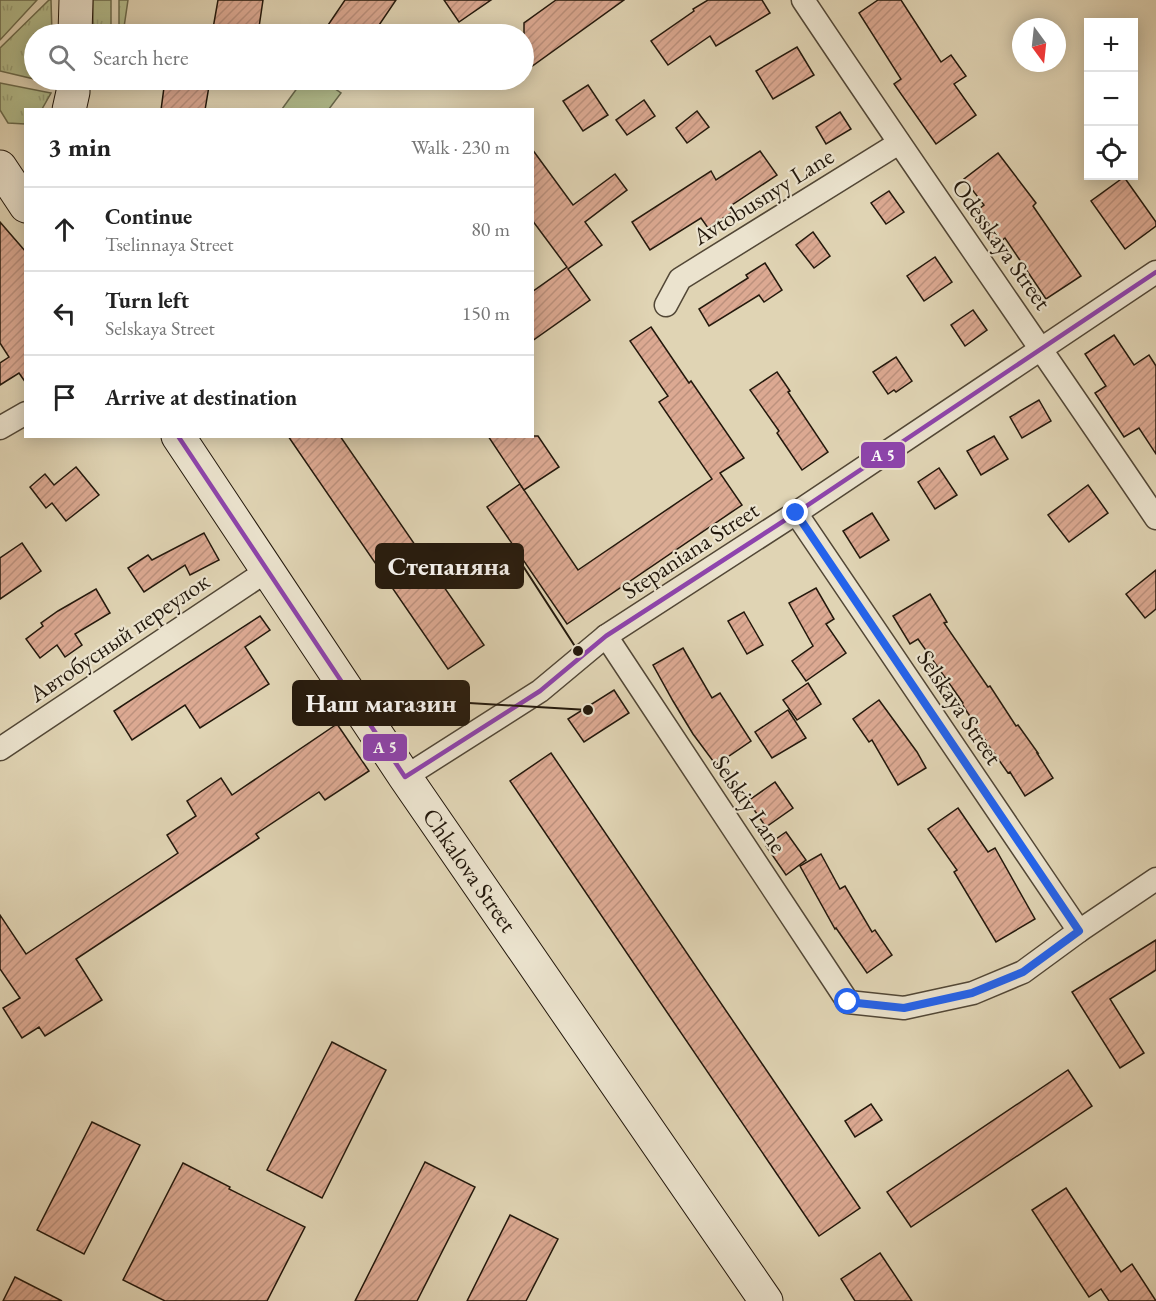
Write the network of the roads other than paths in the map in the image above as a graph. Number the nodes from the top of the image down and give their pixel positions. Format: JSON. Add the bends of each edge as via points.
{"nodes":[{"id":1,"x":76,"y":0,"type":"edge"},
{"id":2,"x":803,"y":0,"type":"edge"},
{"id":3,"x":75,"y":24,"type":"edge"},
{"id":4,"x":73,"y":90,"type":"edge"},
{"id":5,"x":69,"y":108,"type":"edge"},
{"id":6,"x":899,"y":143,"type":"junction"},
{"id":7,"x":1156,"y":273,"type":"edge"},
{"id":8,"x":666,"y":305,"type":"dead end"},
{"id":9,"x":1041,"y":348,"type":"junction"},
{"id":10,"x":24,"y":413,"type":"edge"},
{"id":11,"x":0,"y":428,"type":"edge"},
{"id":12,"x":179,"y":438,"type":"edge"},
{"id":13,"x":796,"y":513,"type":"junction"},
{"id":14,"x":1156,"y":518,"type":"edge"},
{"id":15,"x":268,"y":570,"type":"junction"},
{"id":16,"x":606,"y":636,"type":"junction"},
{"id":17,"x":0,"y":749,"type":"edge"},
{"id":18,"x":405,"y":777,"type":"junction"},
{"id":19,"x":1156,"y":879,"type":"edge"},
{"id":20,"x":1079,"y":931,"type":"junction"},
{"id":21,"x":766,"y":1301,"type":"edge"}],
"edges":[{"from":1,"to":3,"type":"main road"},
{"from":2,"to":6,"type":"street","name":"Odesskaya Street"},
{"from":4,"to":5,"type":"main road"},
{"from":6,"to":8,"type":"street","name":"Avtobusnyy Lane","via":[[680,279]]},
{"from":6,"to":9,"type":"street","name":"Odesskaya Street"},
{"from":7,"to":9,"type":"street","name":"Stepaniana Street"},
{"from":9,"to":13,"type":"street","name":"Stepaniana Street"},
{"from":9,"to":14,"type":"street","name":"Odesskaya Street"},
{"from":10,"to":11,"type":"street"},
{"from":12,"to":15,"type":"main road","name":"Chkalova Street"},
{"from":13,"to":16,"type":"street","name":"Stepaniana Street"},
{"from":13,"to":20,"type":"street","name":"Selskaya Street"},
{"from":15,"to":17,"type":"street","name":"Автобусный переулок"},
{"from":15,"to":18,"type":"main road","name":"Chkalova Street"},
{"from":16,"to":18,"type":"street","name":"Stepaniana Street","via":[[540,692]]},
{"from":16,"to":20,"type":"street","name":"Selskiy Lane","via":[[848,1002],[904,1008],[972,993],[1023,972]]},
{"from":18,"to":21,"type":"main road","name":"Chkalova Street"},
{"from":19,"to":20,"type":"street"}]}
